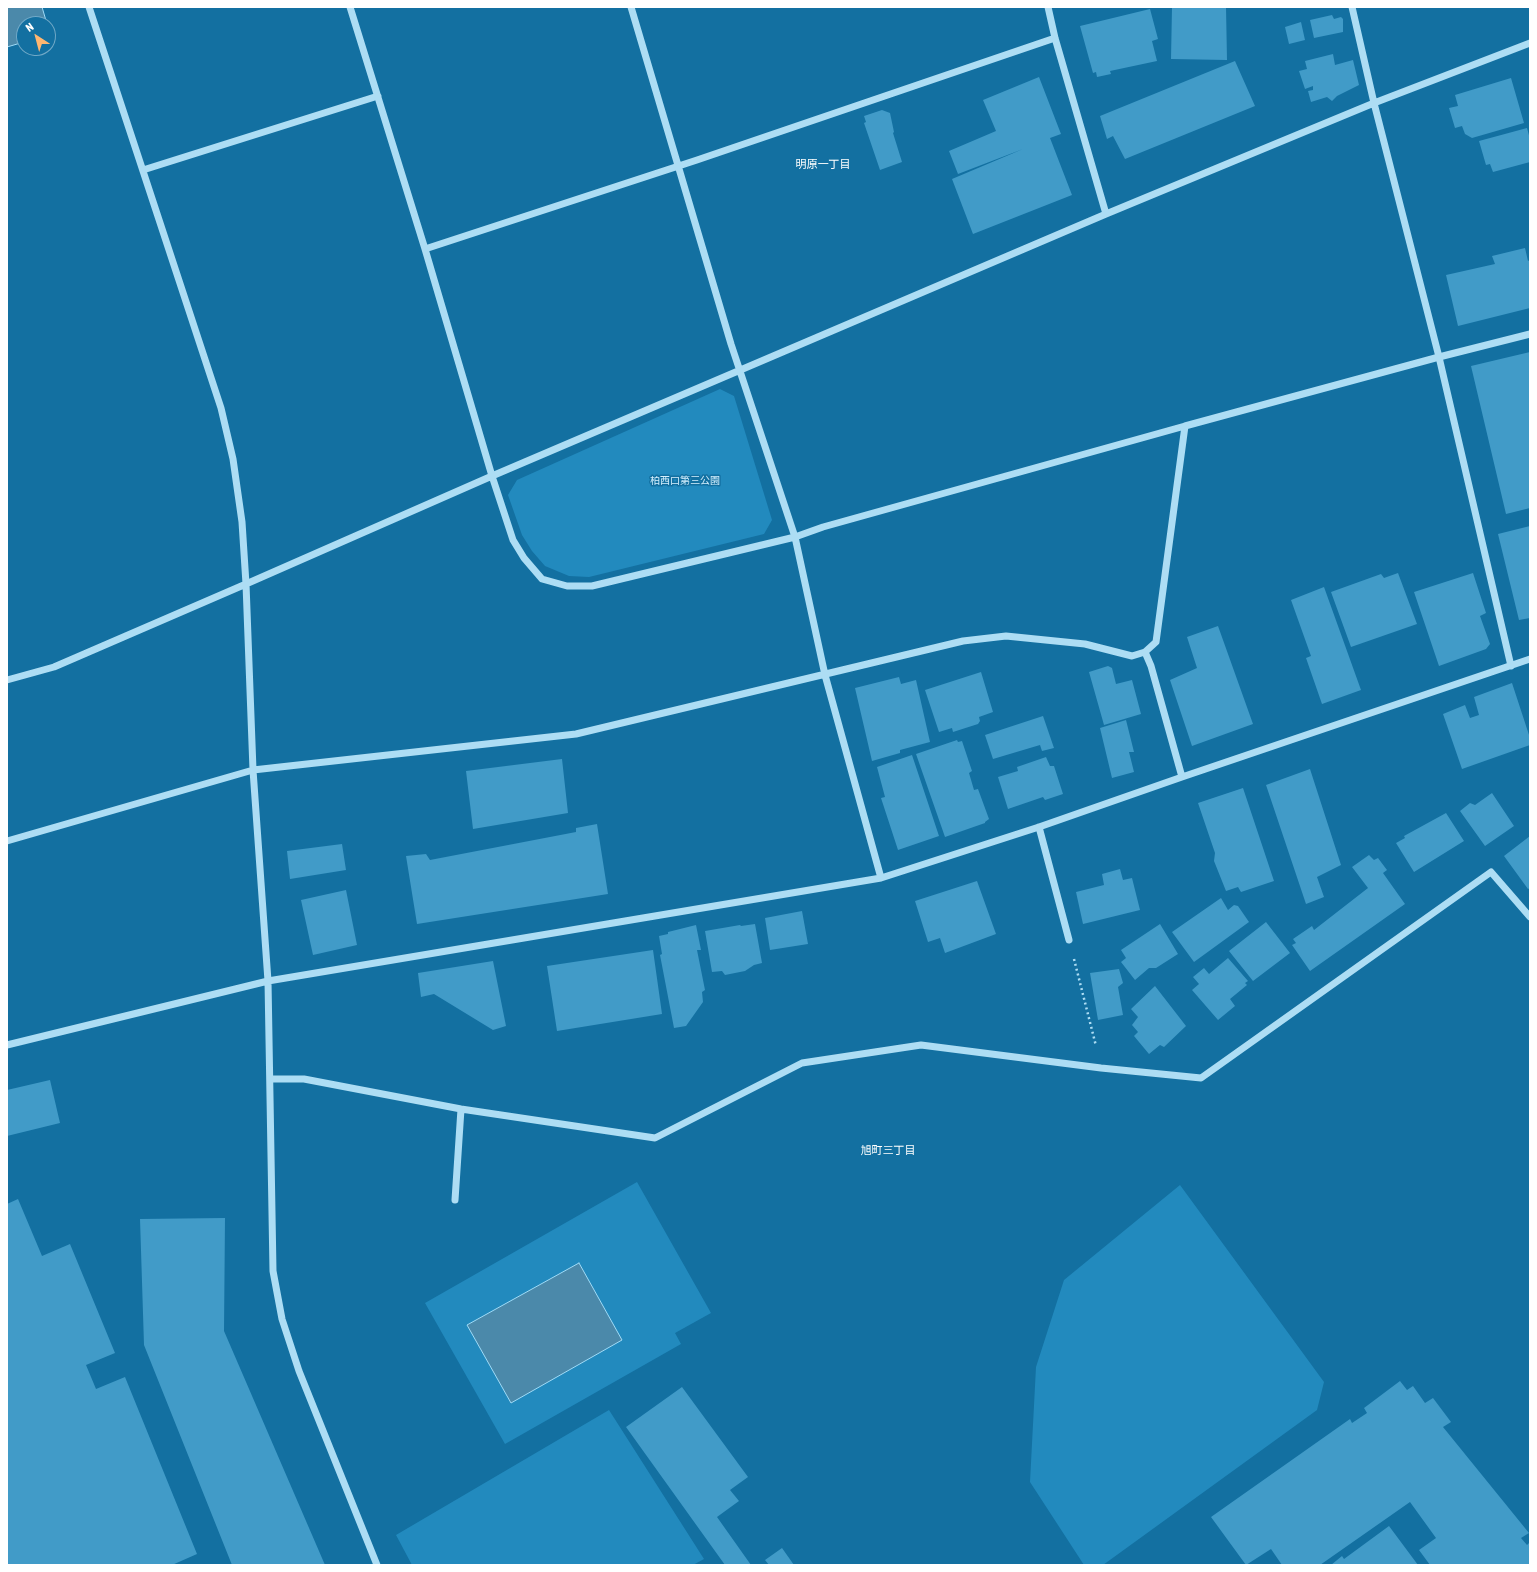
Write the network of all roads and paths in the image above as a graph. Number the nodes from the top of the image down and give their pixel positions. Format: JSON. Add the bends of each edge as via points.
{"nodes":[{"id":1,"x":89,"y":7,"type":"edge"},
{"id":2,"x":350,"y":7,"type":"edge"},
{"id":3,"x":631,"y":7,"type":"edge"},
{"id":4,"x":1048,"y":7,"type":"edge"},
{"id":5,"x":1352,"y":7,"type":"edge"},
{"id":6,"x":1055,"y":38,"type":"junction"},
{"id":7,"x":1530,"y":43,"type":"edge"},
{"id":8,"x":378,"y":96,"type":"junction"},
{"id":9,"x":1374,"y":103,"type":"junction"},
{"id":10,"x":678,"y":166,"type":"junction"},
{"id":11,"x":143,"y":170,"type":"junction"},
{"id":12,"x":1106,"y":214,"type":"junction"},
{"id":13,"x":425,"y":249,"type":"junction"},
{"id":14,"x":1530,"y":334,"type":"edge"},
{"id":15,"x":1438,"y":356,"type":"junction"},
{"id":16,"x":739,"y":370,"type":"junction"},
{"id":17,"x":1184,"y":426,"type":"junction"},
{"id":18,"x":492,"y":476,"type":"junction"},
{"id":19,"x":795,"y":537,"type":"junction"},
{"id":20,"x":246,"y":584,"type":"junction"},
{"id":21,"x":1145,"y":652,"type":"junction"},
{"id":22,"x":1530,"y":659,"type":"edge"},
{"id":23,"x":1511,"y":666,"type":"junction"},
{"id":24,"x":825,"y":676,"type":"junction"},
{"id":25,"x":7,"y":680,"type":"edge"},
{"id":26,"x":253,"y":770,"type":"junction"},
{"id":27,"x":1182,"y":776,"type":"junction"},
{"id":28,"x":1039,"y":828,"type":"junction"},
{"id":29,"x":7,"y":841,"type":"edge"},
{"id":30,"x":881,"y":878,"type":"junction"},
{"id":31,"x":1530,"y":917,"type":"edge"},
{"id":32,"x":1069,"y":940,"type":"joint"},
{"id":33,"x":268,"y":981,"type":"junction"},
{"id":34,"x":7,"y":1045,"type":"edge"},
{"id":35,"x":1101,"y":1068,"type":"junction"},
{"id":36,"x":270,"y":1079,"type":"junction"},
{"id":37,"x":461,"y":1109,"type":"junction"},
{"id":38,"x":455,"y":1200,"type":"dead end"},
{"id":39,"x":377,"y":1565,"type":"edge"}],
"edges":[{"from":1,"to":11,"type":"street"},
{"from":2,"to":8,"type":"street"},
{"from":3,"to":10,"type":"street"},
{"from":4,"to":6,"type":"street"},
{"from":5,"to":9,"type":"street"},
{"from":6,"to":10,"type":"street"},
{"from":6,"to":12,"type":"street"},
{"from":7,"to":9,"type":"street"},
{"from":8,"to":11,"type":"street"},
{"from":8,"to":13,"type":"street"},
{"from":9,"to":12,"type":"street"},
{"from":9,"to":15,"type":"street"},
{"from":10,"to":13,"type":"street"},
{"from":10,"to":16,"type":"street"},
{"from":11,"to":20,"type":"street","via":[[221,408],[233,459],[242,522]]},
{"from":12,"to":16,"type":"street"},
{"from":13,"to":18,"type":"street"},
{"from":14,"to":15,"type":"street"},
{"from":15,"to":17,"type":"street"},
{"from":15,"to":23,"type":"street"},
{"from":16,"to":18,"type":"street"},
{"from":16,"to":19,"type":"street"},
{"from":17,"to":19,"type":"street"},
{"from":17,"to":21,"type":"street","via":[[1156,642]]},
{"from":18,"to":19,"type":"street","via":[[513,540],[524,558],[542,579],[567,586],[592,586]]},
{"from":18,"to":20,"type":"street"},
{"from":19,"to":24,"type":"street"},
{"from":20,"to":25,"type":"street","via":[[54,667]]},
{"from":20,"to":26,"type":"street"},
{"from":21,"to":24,"type":"street","via":[[1132,656],[1085,644],[1006,636],[963,641]]},
{"from":21,"to":27,"type":"street"},
{"from":22,"to":23,"type":"street"},
{"from":23,"to":27,"type":"street"},
{"from":24,"to":26,"type":"street","via":[[576,734]]},
{"from":24,"to":30,"type":"street"},
{"from":26,"to":29,"type":"street"},
{"from":26,"to":33,"type":"street"},
{"from":27,"to":28,"type":"street"},
{"from":28,"to":30,"type":"street"},
{"from":28,"to":32,"type":"street"},
{"from":30,"to":33,"type":"street"},
{"from":31,"to":35,"type":"street","via":[[1491,872],[1200,1078]]},
{"from":32,"to":35,"type":"path"},
{"from":33,"to":34,"type":"street"},
{"from":33,"to":36,"type":"street"},
{"from":35,"to":37,"type":"street","via":[[920,1045],[802,1063],[655,1138]]},
{"from":36,"to":37,"type":"street","via":[[304,1079]]},
{"from":36,"to":39,"type":"street","via":[[273,1271],[282,1319],[299,1371]]},
{"from":37,"to":38,"type":"street"}]}
